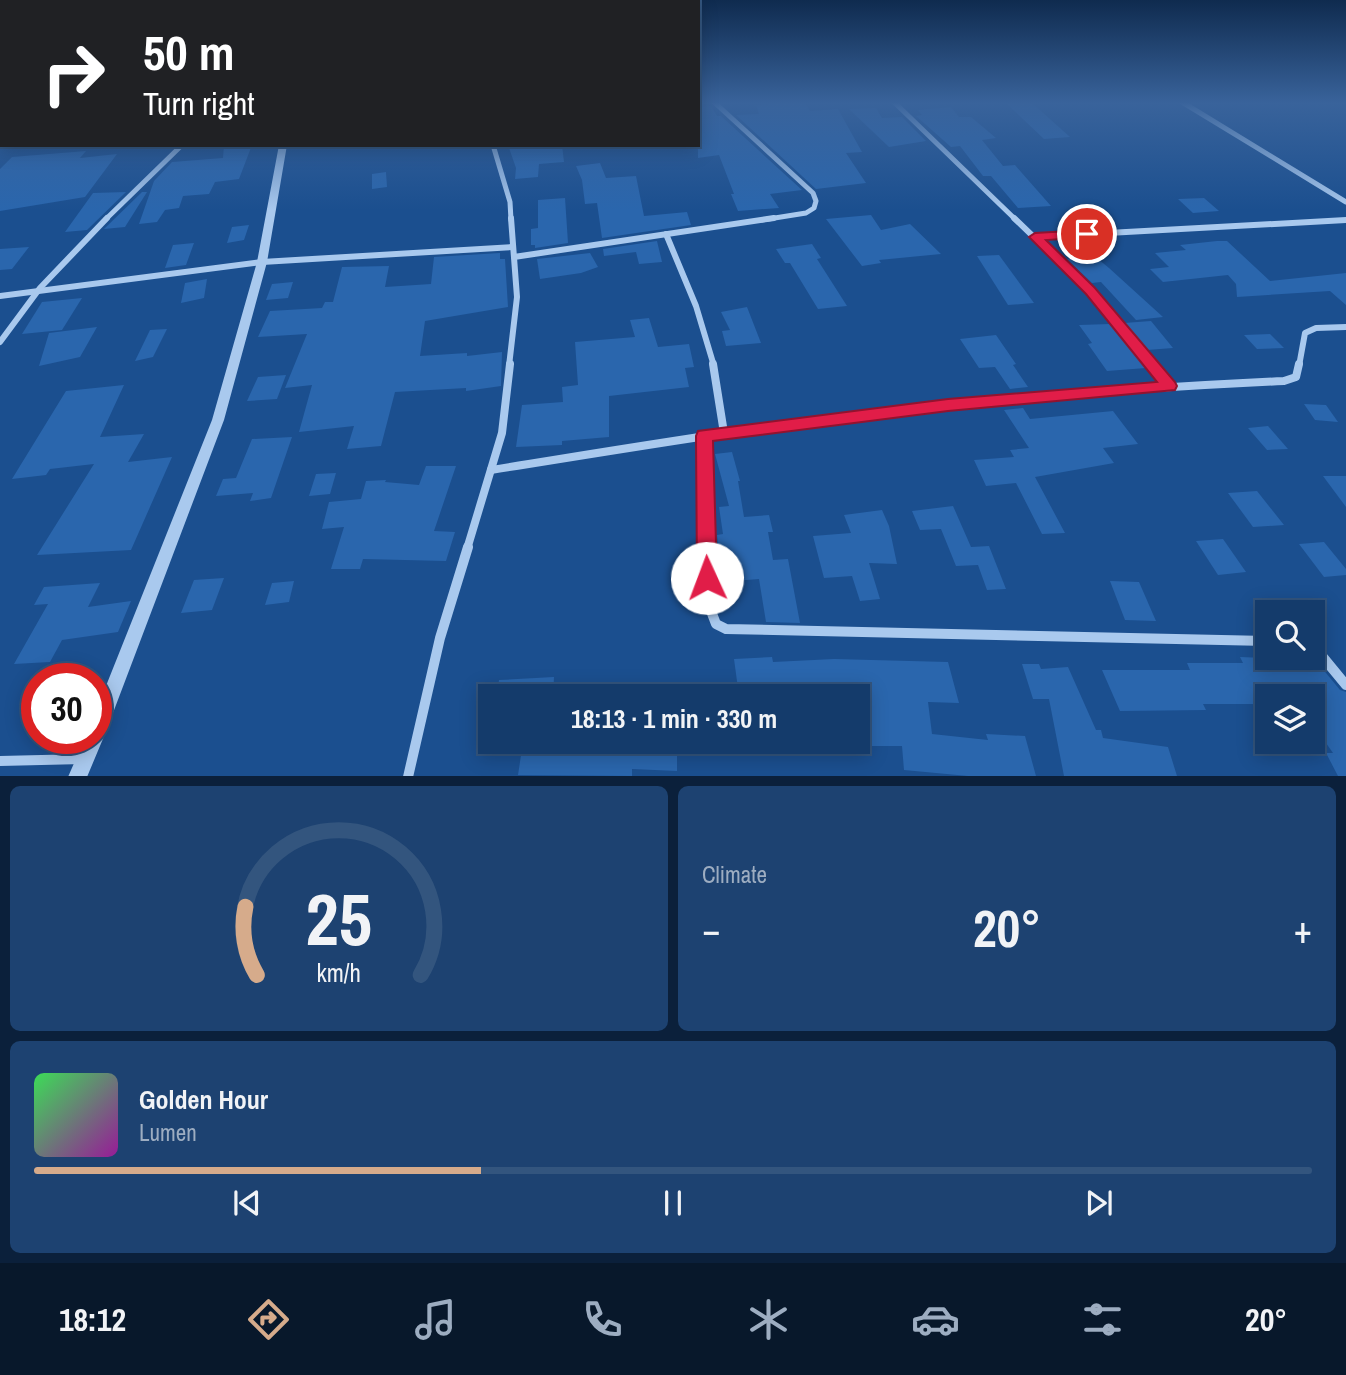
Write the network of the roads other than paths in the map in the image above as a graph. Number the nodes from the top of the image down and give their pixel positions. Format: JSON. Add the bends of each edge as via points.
{"nodes":[{"id":1,"x":753,"y":138,"type":"edge"},
{"id":2,"x":932,"y":138,"type":"edge"},
{"id":3,"x":1241,"y":138,"type":"edge"},
{"id":4,"x":180,"y":147,"type":"edge"},
{"id":5,"x":283,"y":147,"type":"edge"},
{"id":6,"x":494,"y":147,"type":"edge"},
{"id":7,"x":1346,"y":202,"type":"edge"},
{"id":8,"x":1346,"y":220,"type":"edge"},
{"id":9,"x":666,"y":234,"type":"junction"},
{"id":10,"x":1035,"y":237,"type":"junction"},
{"id":11,"x":513,"y":247,"type":"junction"},
{"id":12,"x":514,"y":257,"type":"junction"},
{"id":13,"x":262,"y":262,"type":"junction"},
{"id":14,"x":40,"y":290,"type":"junction"},
{"id":15,"x":0,"y":296,"type":"edge"},
{"id":16,"x":1346,"y":327,"type":"edge"},
{"id":17,"x":0,"y":342,"type":"edge"},
{"id":18,"x":1169,"y":386,"type":"junction"},
{"id":19,"x":724,"y":433,"type":"junction"},
{"id":20,"x":704,"y":436,"type":"junction"},
{"id":21,"x":491,"y":470,"type":"junction"},
{"id":22,"x":1255,"y":641,"type":"edge"},
{"id":23,"x":1325,"y":660,"type":"edge"},
{"id":24,"x":1346,"y":685,"type":"edge"},
{"id":25,"x":112,"y":692,"type":"edge"},
{"id":26,"x":88,"y":754,"type":"edge"},
{"id":27,"x":86,"y":759,"type":"junction"},
{"id":28,"x":0,"y":761,"type":"edge"},
{"id":29,"x":77,"y":776,"type":"edge"},
{"id":30,"x":408,"y":776,"type":"edge"}],
"edges":[{"from":1,"to":9,"type":"street","via":[[813,194],[814,208],[806,213]]},
{"from":2,"to":10,"type":"street"},
{"from":3,"to":7,"type":"street"},
{"from":4,"to":14,"type":"street"},
{"from":5,"to":13,"type":"street"},
{"from":6,"to":11,"type":"street","via":[[510,202]]},
{"from":8,"to":10,"type":"street"},
{"from":9,"to":12,"type":"street"},
{"from":9,"to":19,"type":"street","via":[[706,334],[721,393]]},
{"from":10,"to":18,"type":"street","via":[[1090,291]]},
{"from":11,"to":12,"type":"street"},
{"from":11,"to":13,"type":"street"},
{"from":12,"to":21,"type":"street","via":[[517,297],[502,433]]},
{"from":13,"to":14,"type":"street"},
{"from":13,"to":25,"type":"street","via":[[218,420]]},
{"from":14,"to":15,"type":"street"},
{"from":14,"to":17,"type":"street"},
{"from":16,"to":18,"type":"street","via":[[1305,333],[1296,377]]},
{"from":18,"to":19,"type":"street","via":[[948,405]]},
{"from":19,"to":20,"type":"street"},
{"from":20,"to":21,"type":"street"},
{"from":20,"to":22,"type":"street","via":[[708,603],[716,624],[726,629]]},
{"from":21,"to":30,"type":"street","via":[[440,638]]},
{"from":23,"to":24,"type":"street"},
{"from":26,"to":27,"type":"street"},
{"from":27,"to":28,"type":"street"},
{"from":27,"to":29,"type":"street"}]}
